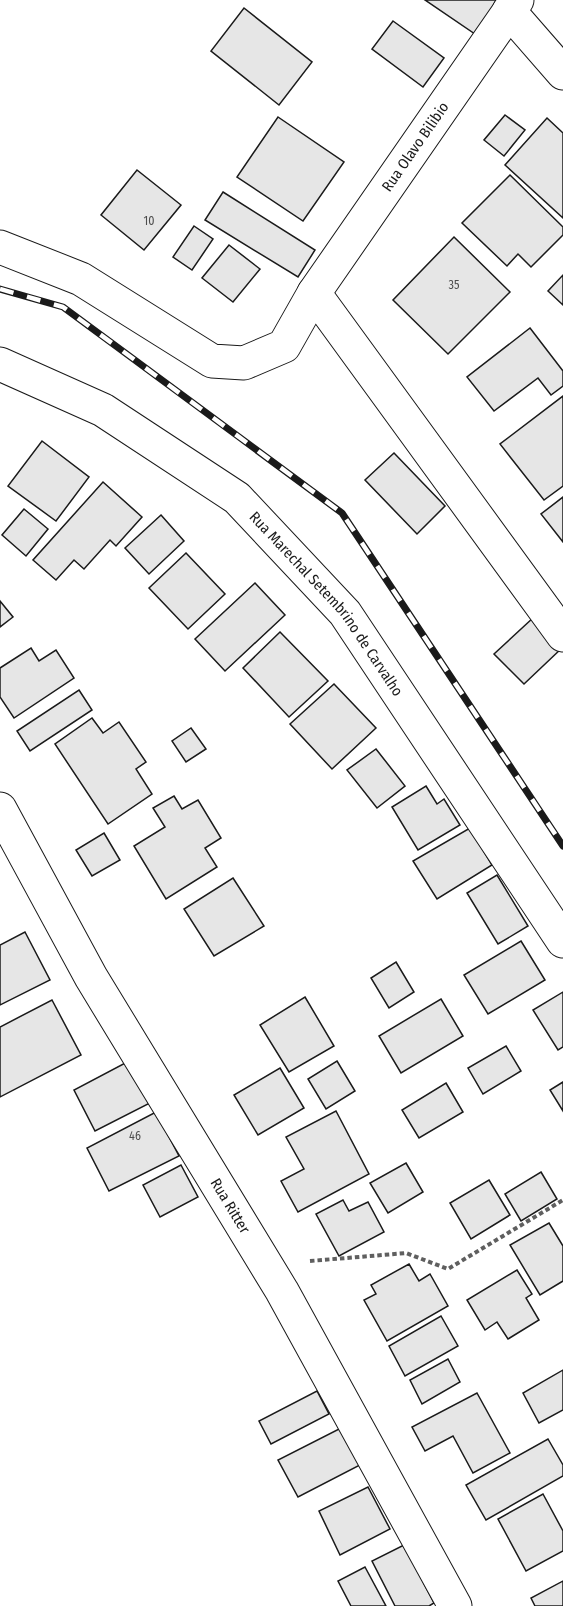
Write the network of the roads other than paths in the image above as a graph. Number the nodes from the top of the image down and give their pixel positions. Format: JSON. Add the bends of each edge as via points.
{"nodes":[{"id":1,"x":513,"y":5,"type":"edge"},
{"id":2,"x":563,"y":73,"type":"edge"},
{"id":3,"x":0,"y":247,"type":"edge"},
{"id":4,"x":314,"y":293,"type":"junction"},
{"id":5,"x":0,"y":364,"type":"edge"},
{"id":6,"x":563,"y":635,"type":"edge"},
{"id":7,"x":0,"y":809,"type":"edge"},
{"id":8,"x":563,"y":941,"type":"edge"},
{"id":9,"x":454,"y":1606,"type":"edge"}],
"edges":[{"from":1,"to":2,"type":"street"},
{"from":1,"to":4,"type":"street","name":"Rua Olavo Bilibio"},
{"from":3,"to":4,"type":"street","via":[[81,279],[212,362],[244,363],[284,346]]},
{"from":4,"to":6,"type":"street"},
{"from":5,"to":8,"type":"street","name":"Rua Marechal Setembrino de Carvalho","via":[[103,410],[237,498],[345,613]]},
{"from":7,"to":9,"type":"street","name":"Rua Ritter","via":[[91,977],[267,1264]]}]}
